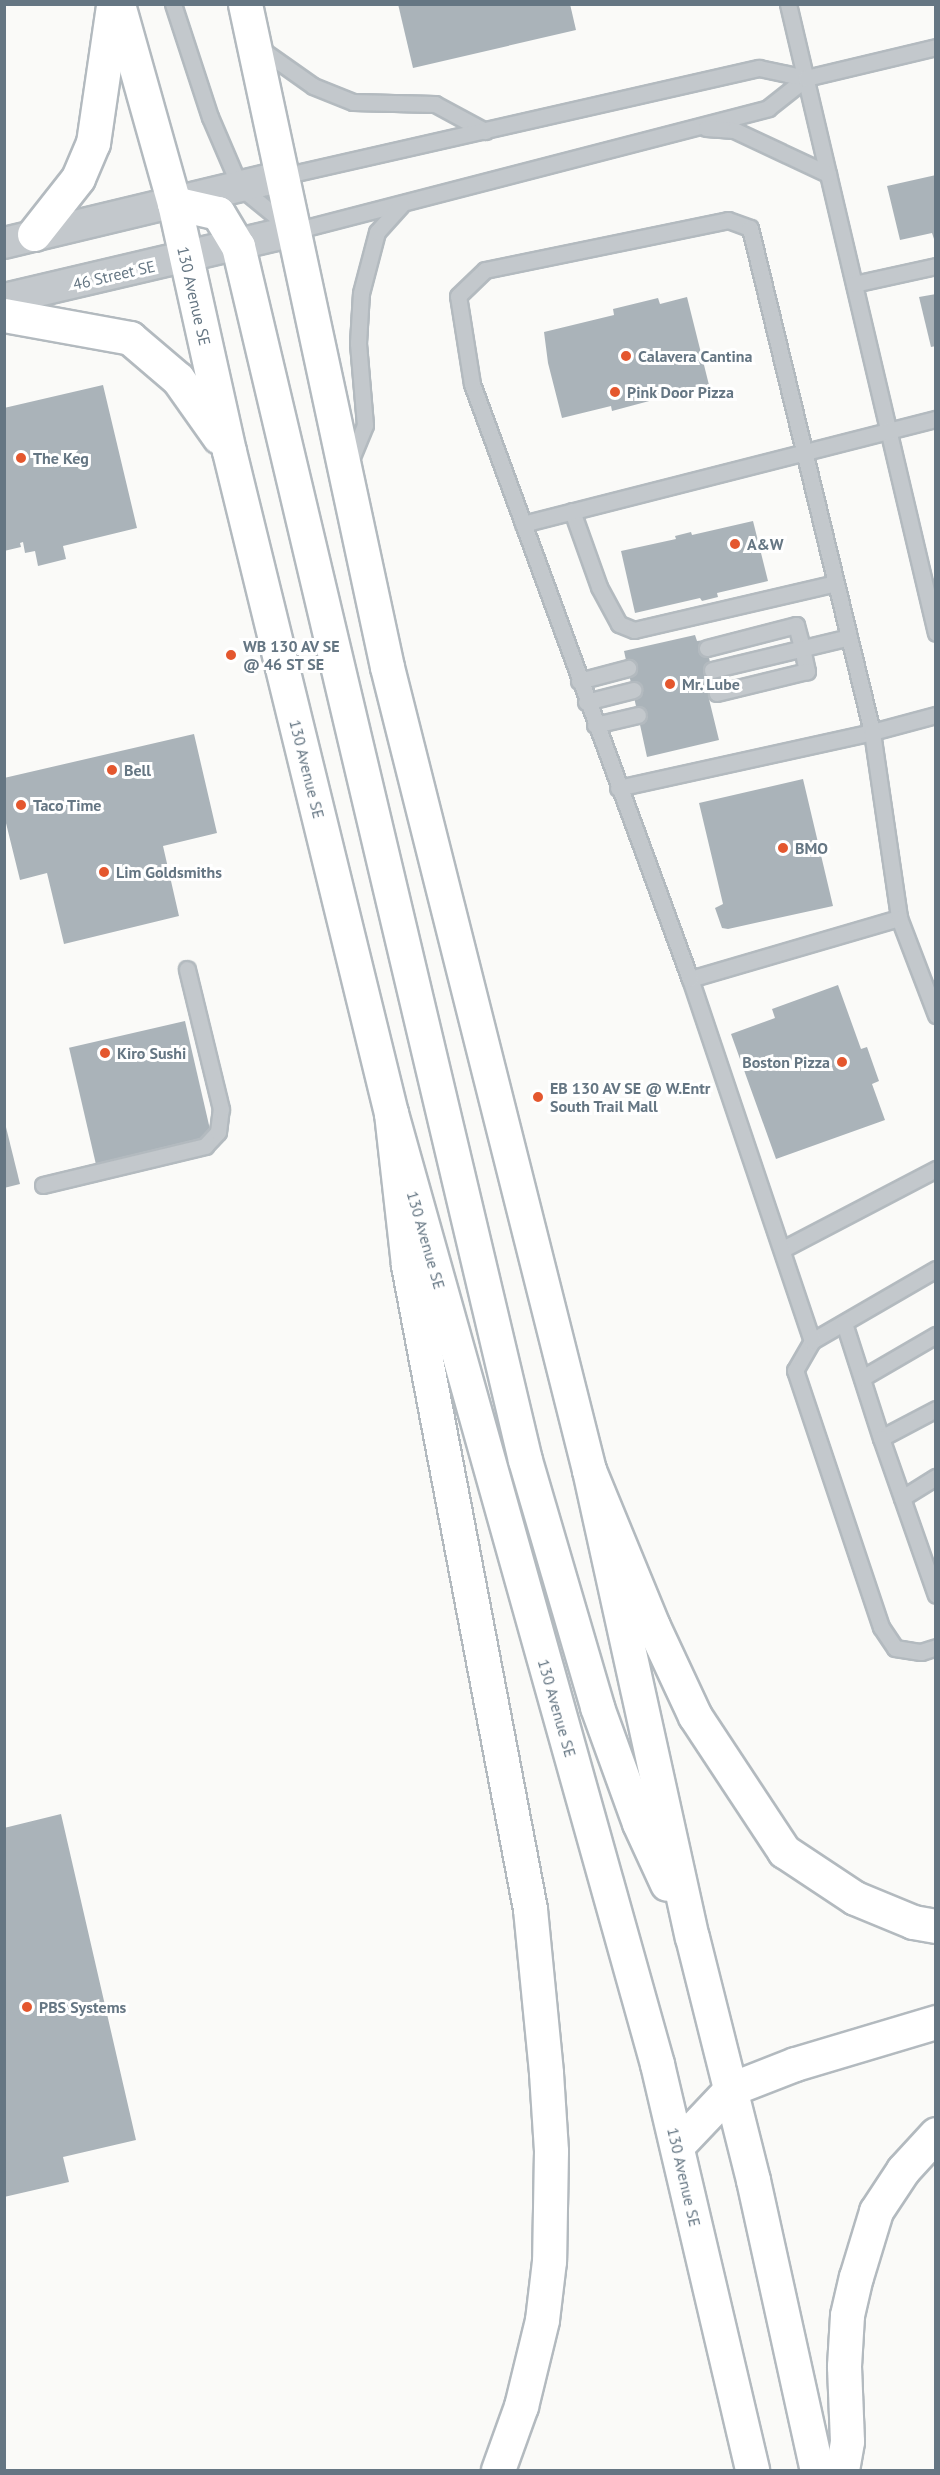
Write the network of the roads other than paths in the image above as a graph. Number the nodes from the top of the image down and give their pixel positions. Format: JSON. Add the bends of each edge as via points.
{"nodes":[{"id":1,"x":115,"y":4,"type":"edge"},
{"id":2,"x":173,"y":4,"type":"edge"},
{"id":3,"x":245,"y":4,"type":"edge"},
{"id":4,"x":788,"y":4,"type":"edge"},
{"id":5,"x":255,"y":45,"type":"junction"},
{"id":6,"x":936,"y":47,"type":"edge"},
{"id":7,"x":806,"y":78,"type":"junction"},
{"id":8,"x":690,"y":126,"type":"junction"},
{"id":9,"x":485,"y":130,"type":"junction"},
{"id":10,"x":828,"y":174,"type":"junction"},
{"id":11,"x":283,"y":176,"type":"junction"},
{"id":12,"x":240,"y":187,"type":"junction"},
{"id":13,"x":174,"y":203,"type":"junction"},
{"id":14,"x":401,"y":205,"type":"junction"},
{"id":15,"x":294,"y":231,"type":"junction"},
{"id":16,"x":19,"y":238,"type":"edge"},
{"id":17,"x":238,"y":246,"type":"junction"},
{"id":18,"x":185,"y":259,"type":"junction"},
{"id":19,"x":936,"y":266,"type":"edge"},
{"id":20,"x":854,"y":284,"type":"junction"},
{"id":21,"x":4,"y":299,"type":"edge"},
{"id":22,"x":4,"y":315,"type":"edge"},
{"id":23,"x":936,"y":419,"type":"edge"},
{"id":24,"x":888,"y":430,"type":"junction"},
{"id":25,"x":229,"y":451,"type":"junction"},
{"id":26,"x":804,"y":451,"type":"junction"},
{"id":27,"x":346,"y":470,"type":"junction"},
{"id":28,"x":572,"y":511,"type":"junction"},
{"id":29,"x":523,"y":524,"type":"junction"},
{"id":30,"x":837,"y":584,"type":"junction"},
{"id":31,"x":936,"y":633,"type":"edge"},
{"id":32,"x":849,"y":637,"type":"junction"},
{"id":33,"x":707,"y":648,"type":"dead end"},
{"id":34,"x":802,"y":648,"type":"junction"},
{"id":35,"x":628,"y":668,"type":"dead end"},
{"id":36,"x":712,"y":670,"type":"dead end"},
{"id":37,"x":579,"y":681,"type":"junction"},
{"id":38,"x":633,"y":690,"type":"dead end"},
{"id":39,"x":717,"y":693,"type":"dead end"},
{"id":40,"x":586,"y":702,"type":"junction"},
{"id":41,"x":638,"y":715,"type":"dead end"},
{"id":42,"x":936,"y":715,"type":"edge"},
{"id":43,"x":595,"y":725,"type":"junction"},
{"id":44,"x":872,"y":732,"type":"junction"},
{"id":45,"x":618,"y":788,"type":"junction"},
{"id":46,"x":899,"y":918,"type":"junction"},
{"id":47,"x":187,"y":969,"type":"dead end"},
{"id":48,"x":690,"y":980,"type":"junction"},
{"id":49,"x":936,"y":1015,"type":"edge"},
{"id":50,"x":391,"y":1113,"type":"junction"},
{"id":51,"x":936,"y":1169,"type":"edge"},
{"id":52,"x":43,"y":1185,"type":"dead end"},
{"id":53,"x":783,"y":1249,"type":"junction"},
{"id":54,"x":936,"y":1269,"type":"edge"},
{"id":55,"x":844,"y":1323,"type":"junction"},
{"id":56,"x":936,"y":1335,"type":"edge"},
{"id":57,"x":812,"y":1341,"type":"junction"},
{"id":58,"x":862,"y":1378,"type":"junction"},
{"id":59,"x":936,"y":1409,"type":"edge"},
{"id":60,"x":881,"y":1438,"type":"junction"},
{"id":61,"x":589,"y":1470,"type":"junction"},
{"id":62,"x":936,"y":1477,"type":"edge"},
{"id":63,"x":902,"y":1498,"type":"junction"},
{"id":64,"x":936,"y":1595,"type":"edge"},
{"id":65,"x":936,"y":1647,"type":"edge"},
{"id":66,"x":936,"y":1926,"type":"edge"},
{"id":67,"x":692,"y":1937,"type":"junction"},
{"id":68,"x":936,"y":2022,"type":"edge"},
{"id":69,"x":731,"y":2089,"type":"junction"},
{"id":70,"x":936,"y":2134,"type":"edge"},
{"id":71,"x":677,"y":2146,"type":"junction"},
{"id":72,"x":498,"y":2470,"type":"edge"},
{"id":73,"x":752,"y":2470,"type":"edge"},
{"id":74,"x":817,"y":2470,"type":"edge"},
{"id":75,"x":842,"y":2470,"type":"edge"}],
"edges":[{"from":1,"to":13,"type":"main road","name":"130 Avenue SE"},
{"from":1,"to":16,"type":"main road","via":[[93,143],[78,178]]},
{"from":2,"to":12,"type":"lane","via":[[210,117]]},
{"from":3,"to":5,"type":"main road"},
{"from":4,"to":7,"type":"lane"},
{"from":5,"to":9,"type":"lane","via":[[313,86],[352,102],[435,104]]},
{"from":5,"to":11,"type":"main road"},
{"from":6,"to":7,"type":"lane"},
{"from":7,"to":8,"type":"lane","via":[[768,108]]},
{"from":7,"to":9,"type":"lane","via":[[759,68]]},
{"from":7,"to":10,"type":"lane"},
{"from":8,"to":10,"type":"lane","via":[[734,130]]},
{"from":8,"to":14,"type":"lane"},
{"from":9,"to":11,"type":"lane"},
{"from":10,"to":20,"type":"lane"},
{"from":11,"to":12,"type":"street"},
{"from":11,"to":15,"type":"main road"},
{"from":12,"to":13,"type":"street"},
{"from":12,"to":15,"type":"lane"},
{"from":13,"to":16,"type":"street"},
{"from":13,"to":17,"type":"main road","via":[[218,213]]},
{"from":13,"to":18,"type":"main road","name":"130 Avenue SE"},
{"from":14,"to":15,"type":"lane"},
{"from":14,"to":27,"type":"lane","via":[[377,232],[361,293],[358,343],[365,425]]},
{"from":15,"to":17,"type":"street","name":"46 Street SE"},
{"from":15,"to":27,"type":"main road"},
{"from":17,"to":18,"type":"street","name":"46 Street SE"},
{"from":17,"to":67,"type":"main road","via":[[525,1461],[609,1739],[639,1823]]},
{"from":18,"to":21,"type":"street","name":"46 Street SE"},
{"from":18,"to":25,"type":"main road","name":"130 Avenue SE"},
{"from":19,"to":20,"type":"lane"},
{"from":20,"to":24,"type":"lane"},
{"from":22,"to":25,"type":"main road","via":[[130,338],[178,380]]},
{"from":23,"to":24,"type":"lane"},
{"from":24,"to":26,"type":"lane"},
{"from":24,"to":31,"type":"lane"},
{"from":25,"to":50,"type":"main road","name":"130 Avenue SE"},
{"from":26,"to":28,"type":"lane"},
{"from":26,"to":29,"type":"lane","via":[[750,228],[728,220],[485,270],[458,296],[472,384]]},
{"from":26,"to":30,"type":"lane"},
{"from":27,"to":61,"type":"main road","via":[[387,668]]},
{"from":28,"to":29,"type":"lane"},
{"from":28,"to":30,"type":"lane","via":[[600,587],[619,624],[634,630]]},
{"from":29,"to":37,"type":"lane"},
{"from":30,"to":32,"type":"lane"},
{"from":32,"to":34,"type":"lane"},
{"from":32,"to":44,"type":"lane"},
{"from":33,"to":34,"type":"lane","via":[[796,625]]},
{"from":34,"to":36,"type":"lane"},
{"from":34,"to":39,"type":"lane","via":[[807,671]]},
{"from":35,"to":37,"type":"lane"},
{"from":37,"to":40,"type":"lane"},
{"from":38,"to":40,"type":"lane"},
{"from":40,"to":43,"type":"lane"},
{"from":41,"to":43,"type":"lane"},
{"from":42,"to":44,"type":"lane"},
{"from":43,"to":45,"type":"lane"},
{"from":44,"to":45,"type":"lane"},
{"from":44,"to":46,"type":"lane"},
{"from":45,"to":48,"type":"lane"},
{"from":46,"to":48,"type":"lane"},
{"from":46,"to":49,"type":"lane"},
{"from":47,"to":52,"type":"lane","via":[[221,1109],[218,1132],[205,1146]]},
{"from":48,"to":53,"type":"lane"},
{"from":50,"to":71,"type":"main road","name":"130 Avenue SE"},
{"from":50,"to":72,"type":"main road","via":[[408,1265],[530,1909],[546,2073],[549,2261],[542,2320],[521,2406]]},
{"from":51,"to":53,"type":"lane"},
{"from":53,"to":57,"type":"lane"},
{"from":54,"to":55,"type":"lane"},
{"from":55,"to":57,"type":"lane"},
{"from":55,"to":58,"type":"lane"},
{"from":56,"to":58,"type":"lane"},
{"from":57,"to":65,"type":"lane","via":[[795,1370],[881,1627],[895,1648],[921,1652]]},
{"from":58,"to":60,"type":"lane"},
{"from":59,"to":60,"type":"lane"},
{"from":60,"to":63,"type":"lane"},
{"from":61,"to":66,"type":"main road","via":[[694,1716],[784,1851],[855,1898],[913,1922]]},
{"from":61,"to":67,"type":"main road"},
{"from":62,"to":63,"type":"lane"},
{"from":63,"to":64,"type":"lane"},
{"from":67,"to":69,"type":"main road"},
{"from":68,"to":69,"type":"main road","via":[[795,2064]]},
{"from":69,"to":71,"type":"main road"},
{"from":69,"to":74,"type":"main road"},
{"from":70,"to":75,"type":"main road","via":[[903,2170],[876,2211],[856,2277],[847,2315],[847,2441]]},
{"from":71,"to":73,"type":"main road","name":"130 Avenue SE"}]}
